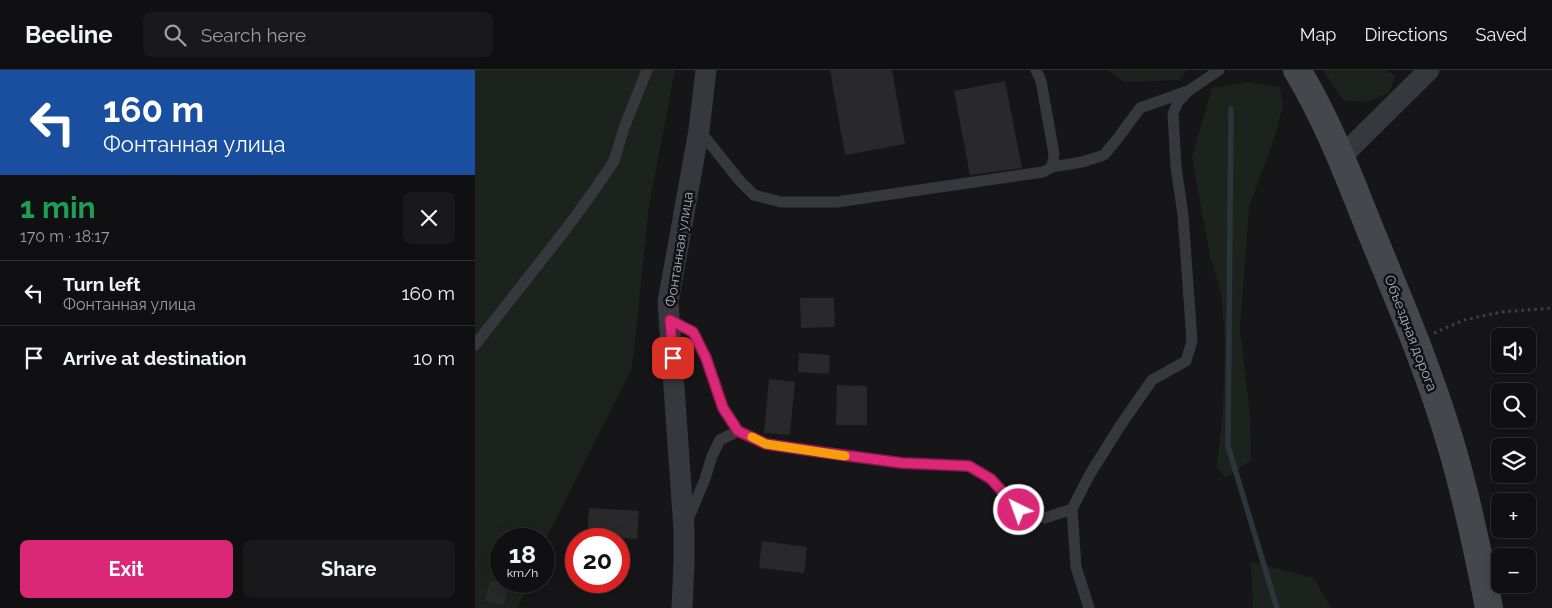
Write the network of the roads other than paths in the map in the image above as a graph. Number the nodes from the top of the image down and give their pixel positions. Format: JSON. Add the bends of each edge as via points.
{"nodes":[{"id":1,"x":647,"y":70,"type":"edge"},
{"id":2,"x":707,"y":70,"type":"edge"},
{"id":3,"x":1036,"y":70,"type":"edge"},
{"id":4,"x":1219,"y":70,"type":"edge"},
{"id":5,"x":1297,"y":70,"type":"edge"},
{"id":6,"x":1429,"y":70,"type":"edge"},
{"id":7,"x":1187,"y":92,"type":"junction"},
{"id":8,"x":699,"y":130,"type":"junction"},
{"id":9,"x":1341,"y":157,"type":"junction"},
{"id":10,"x":1052,"y":166,"type":"junction"},
{"id":11,"x":670,"y":320,"type":"junction"},
{"id":12,"x":475,"y":345,"type":"edge"},
{"id":13,"x":738,"y":431,"type":"junction"},
{"id":14,"x":1072,"y":509,"type":"junction"},
{"id":15,"x":684,"y":529,"type":"junction"},
{"id":16,"x":682,"y":608,"type":"edge"},
{"id":17,"x":1089,"y":608,"type":"edge"},
{"id":18,"x":1489,"y":608,"type":"edge"}],
"edges":[{"from":1,"to":12,"type":"lane","via":[[614,161]]},
{"from":2,"to":8,"type":"street","name":"Фонтанная улица"},
{"from":3,"to":10,"type":"lane","via":[[1054,154]]},
{"from":4,"to":7,"type":"lane"},
{"from":5,"to":9,"type":"street","name":"Объездная дорога"},
{"from":6,"to":9,"type":"street"},
{"from":7,"to":10,"type":"lane","via":[[1140,108],[1104,155],[1083,162]]},
{"from":7,"to":14,"type":"lane","via":[[1173,114],[1192,341],[1186,361],[1153,380],[1120,426],[1089,474]]},
{"from":8,"to":10,"type":"lane","via":[[754,195],[781,202],[837,202],[1043,172]]},
{"from":8,"to":11,"type":"street","name":"Фонтанная улица","via":[[668,302]]},
{"from":9,"to":18,"type":"street","name":"Объездная дорога","via":[[1415,340],[1449,439]]},
{"from":11,"to":13,"type":"lane","via":[[693,332],[706,358],[723,408]]},
{"from":11,"to":15,"type":"street","name":"Фонтанная улица"},
{"from":13,"to":14,"type":"lane","via":[[766,444],[902,463],[969,466],[991,479],[1019,510],[1045,518]]},
{"from":13,"to":15,"type":"lane","via":[[720,440]]},
{"from":14,"to":17,"type":"lane","via":[[1076,566]]},
{"from":15,"to":16,"type":"street","name":"Фонтанная улица"}]}
